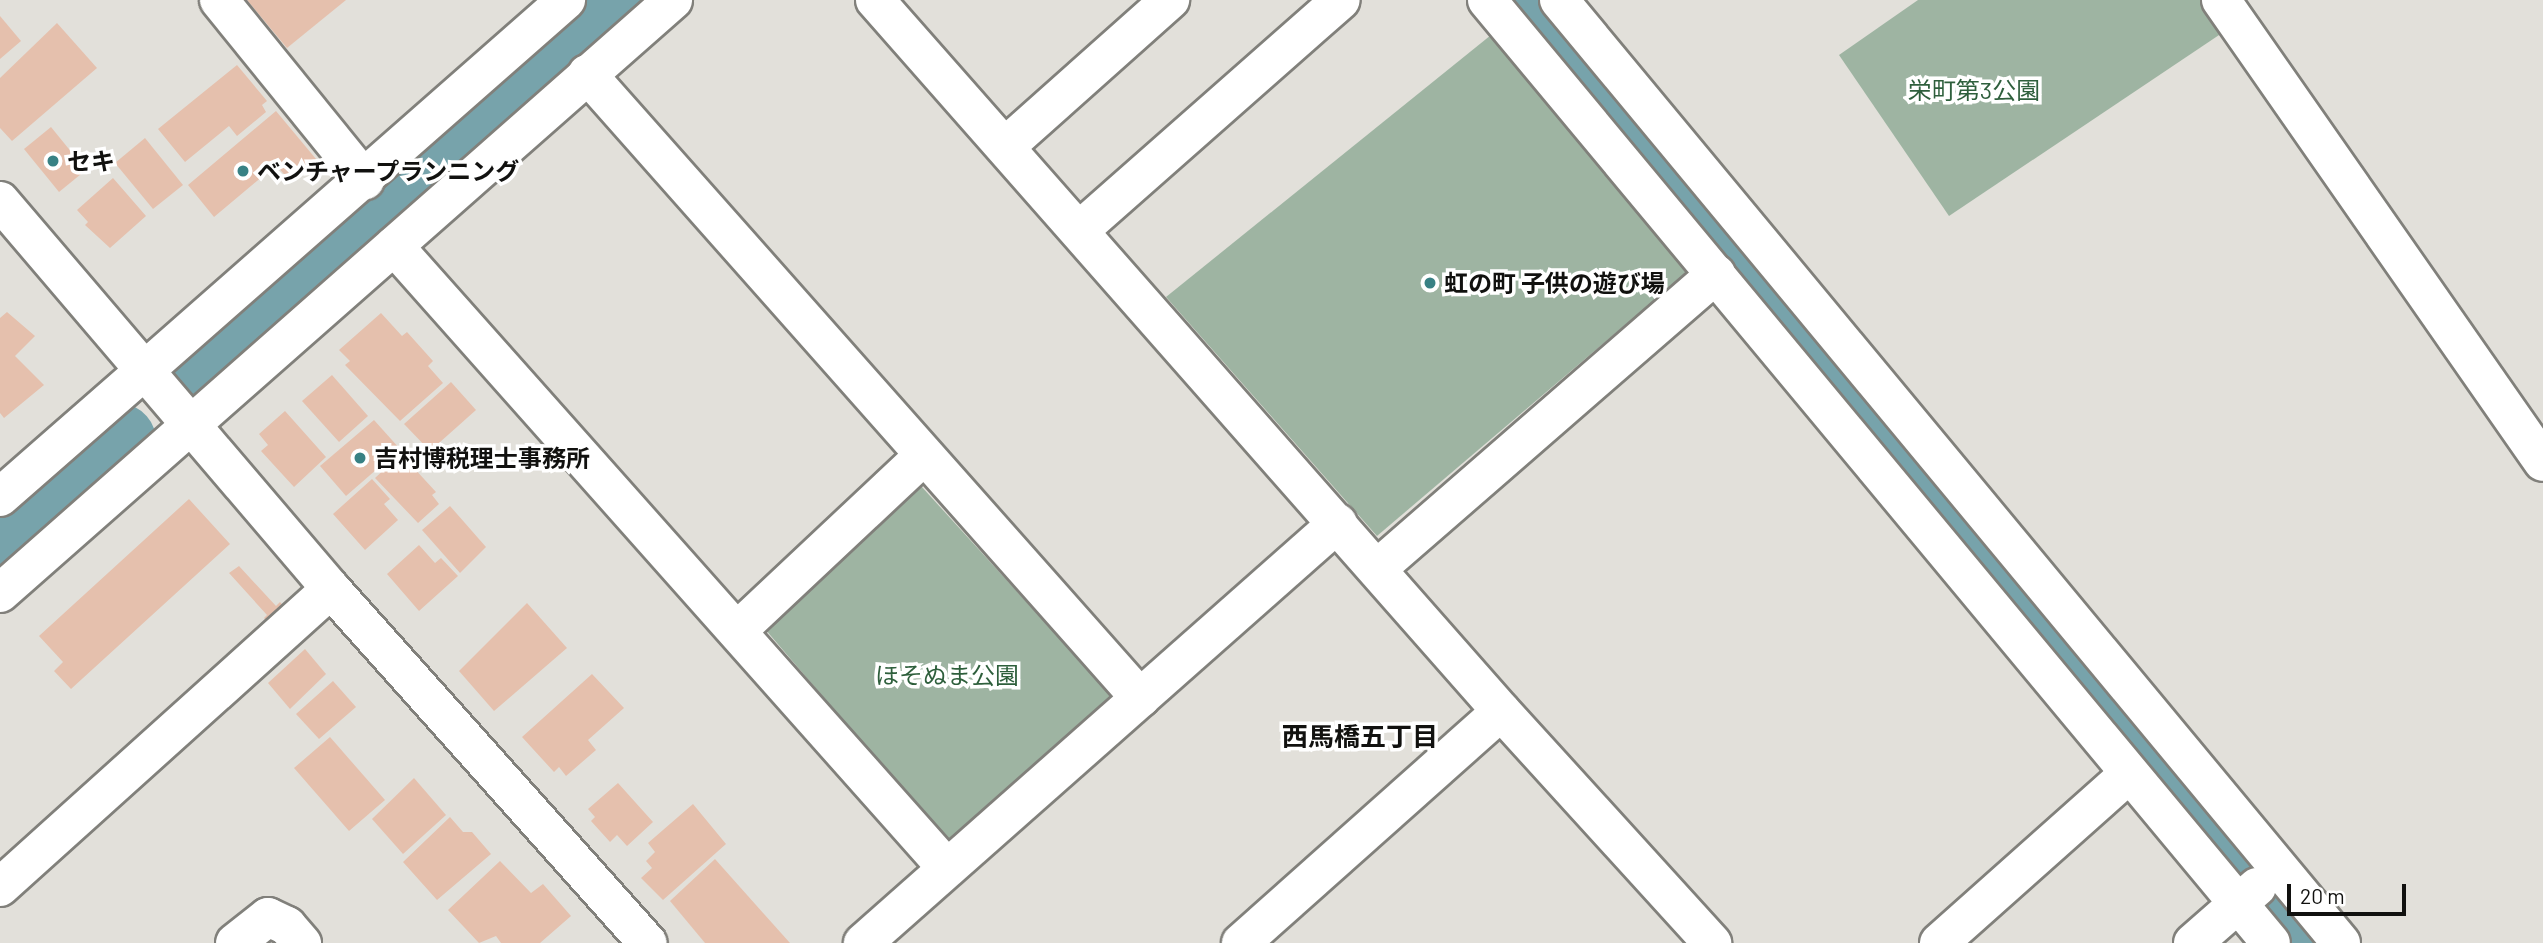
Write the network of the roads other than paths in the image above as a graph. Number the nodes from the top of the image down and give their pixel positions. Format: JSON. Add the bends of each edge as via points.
{"nodes":[{"id":1,"x":219,"y":0,"type":"edge"},
{"id":2,"x":673,"y":0,"type":"edge"},
{"id":3,"x":875,"y":0,"type":"edge"},
{"id":4,"x":1170,"y":0,"type":"edge"},
{"id":5,"x":1341,"y":0,"type":"edge"},
{"id":6,"x":1487,"y":0,"type":"edge"},
{"id":7,"x":1559,"y":0,"type":"edge"},
{"id":8,"x":2221,"y":0,"type":"edge"},
{"id":9,"x":557,"y":3,"type":"edge"},
{"id":10,"x":587,"y":74,"type":"junction"},
{"id":11,"x":1006,"y":146,"type":"junction"},
{"id":12,"x":365,"y":180,"type":"junction"},
{"id":13,"x":0,"y":201,"type":"edge"},
{"id":14,"x":1081,"y":229,"type":"junction"},
{"id":15,"x":394,"y":246,"type":"junction"},
{"id":16,"x":1716,"y":274,"type":"junction"},
{"id":17,"x":168,"y":398,"type":"junction"},
{"id":18,"x":922,"y":457,"type":"junction"},
{"id":19,"x":2543,"y":462,"type":"edge"},
{"id":20,"x":0,"y":497,"type":"edge"},
{"id":21,"x":1338,"y":523,"type":"junction"},
{"id":22,"x":1378,"y":568,"type":"junction"},
{"id":23,"x":331,"y":589,"type":"junction"},
{"id":24,"x":0,"y":593,"type":"edge"},
{"id":25,"x":737,"y":631,"type":"junction"},
{"id":26,"x":1140,"y":698,"type":"junction"},
{"id":27,"x":1501,"y":711,"type":"junction"},
{"id":28,"x":2129,"y":774,"type":"junction"},
{"id":29,"x":946,"y":867,"type":"junction"},
{"id":30,"x":2279,"y":869,"type":"junction"},
{"id":31,"x":0,"y":887,"type":"edge"},
{"id":32,"x":2238,"y":903,"type":"junction"},
{"id":33,"x":235,"y":943,"type":"edge"},
{"id":34,"x":302,"y":943,"type":"edge"},
{"id":35,"x":647,"y":943,"type":"edge"},
{"id":36,"x":863,"y":943,"type":"edge"},
{"id":37,"x":1241,"y":943,"type":"edge"},
{"id":38,"x":1713,"y":943,"type":"edge"},
{"id":39,"x":1938,"y":943,"type":"edge"},
{"id":40,"x":2193,"y":943,"type":"edge"},
{"id":41,"x":2271,"y":943,"type":"edge"},
{"id":42,"x":2341,"y":943,"type":"edge"}],
"edges":[{"from":1,"to":12,"type":"street"},
{"from":2,"to":10,"type":"street"},
{"from":3,"to":11,"type":"street"},
{"from":4,"to":11,"type":"street"},
{"from":5,"to":14,"type":"street"},
{"from":6,"to":16,"type":"street"},
{"from":7,"to":30,"type":"street"},
{"from":8,"to":19,"type":"street"},
{"from":9,"to":12,"type":"street"},
{"from":10,"to":15,"type":"street"},
{"from":10,"to":18,"type":"street"},
{"from":11,"to":14,"type":"street"},
{"from":12,"to":17,"type":"street"},
{"from":13,"to":17,"type":"street"},
{"from":14,"to":21,"type":"street"},
{"from":15,"to":17,"type":"street"},
{"from":15,"to":25,"type":"street"},
{"from":16,"to":22,"type":"street"},
{"from":16,"to":28,"type":"street"},
{"from":17,"to":20,"type":"street"},
{"from":17,"to":23,"type":"street"},
{"from":17,"to":24,"type":"street"},
{"from":18,"to":25,"type":"street"},
{"from":18,"to":26,"type":"street"},
{"from":21,"to":22,"type":"street"},
{"from":21,"to":26,"type":"street"},
{"from":22,"to":27,"type":"street"},
{"from":23,"to":31,"type":"street"},
{"from":23,"to":35,"type":"street"},
{"from":25,"to":29,"type":"street"},
{"from":26,"to":29,"type":"street"},
{"from":27,"to":37,"type":"street"},
{"from":27,"to":38,"type":"street"},
{"from":28,"to":32,"type":"street"},
{"from":28,"to":39,"type":"street"},
{"from":29,"to":36,"type":"street"},
{"from":30,"to":32,"type":"street"},
{"from":30,"to":42,"type":"street"},
{"from":32,"to":40,"type":"street"},
{"from":32,"to":41,"type":"street"},
{"from":33,"to":34,"type":"street","via":[[268,917],[287,926]]}]}
